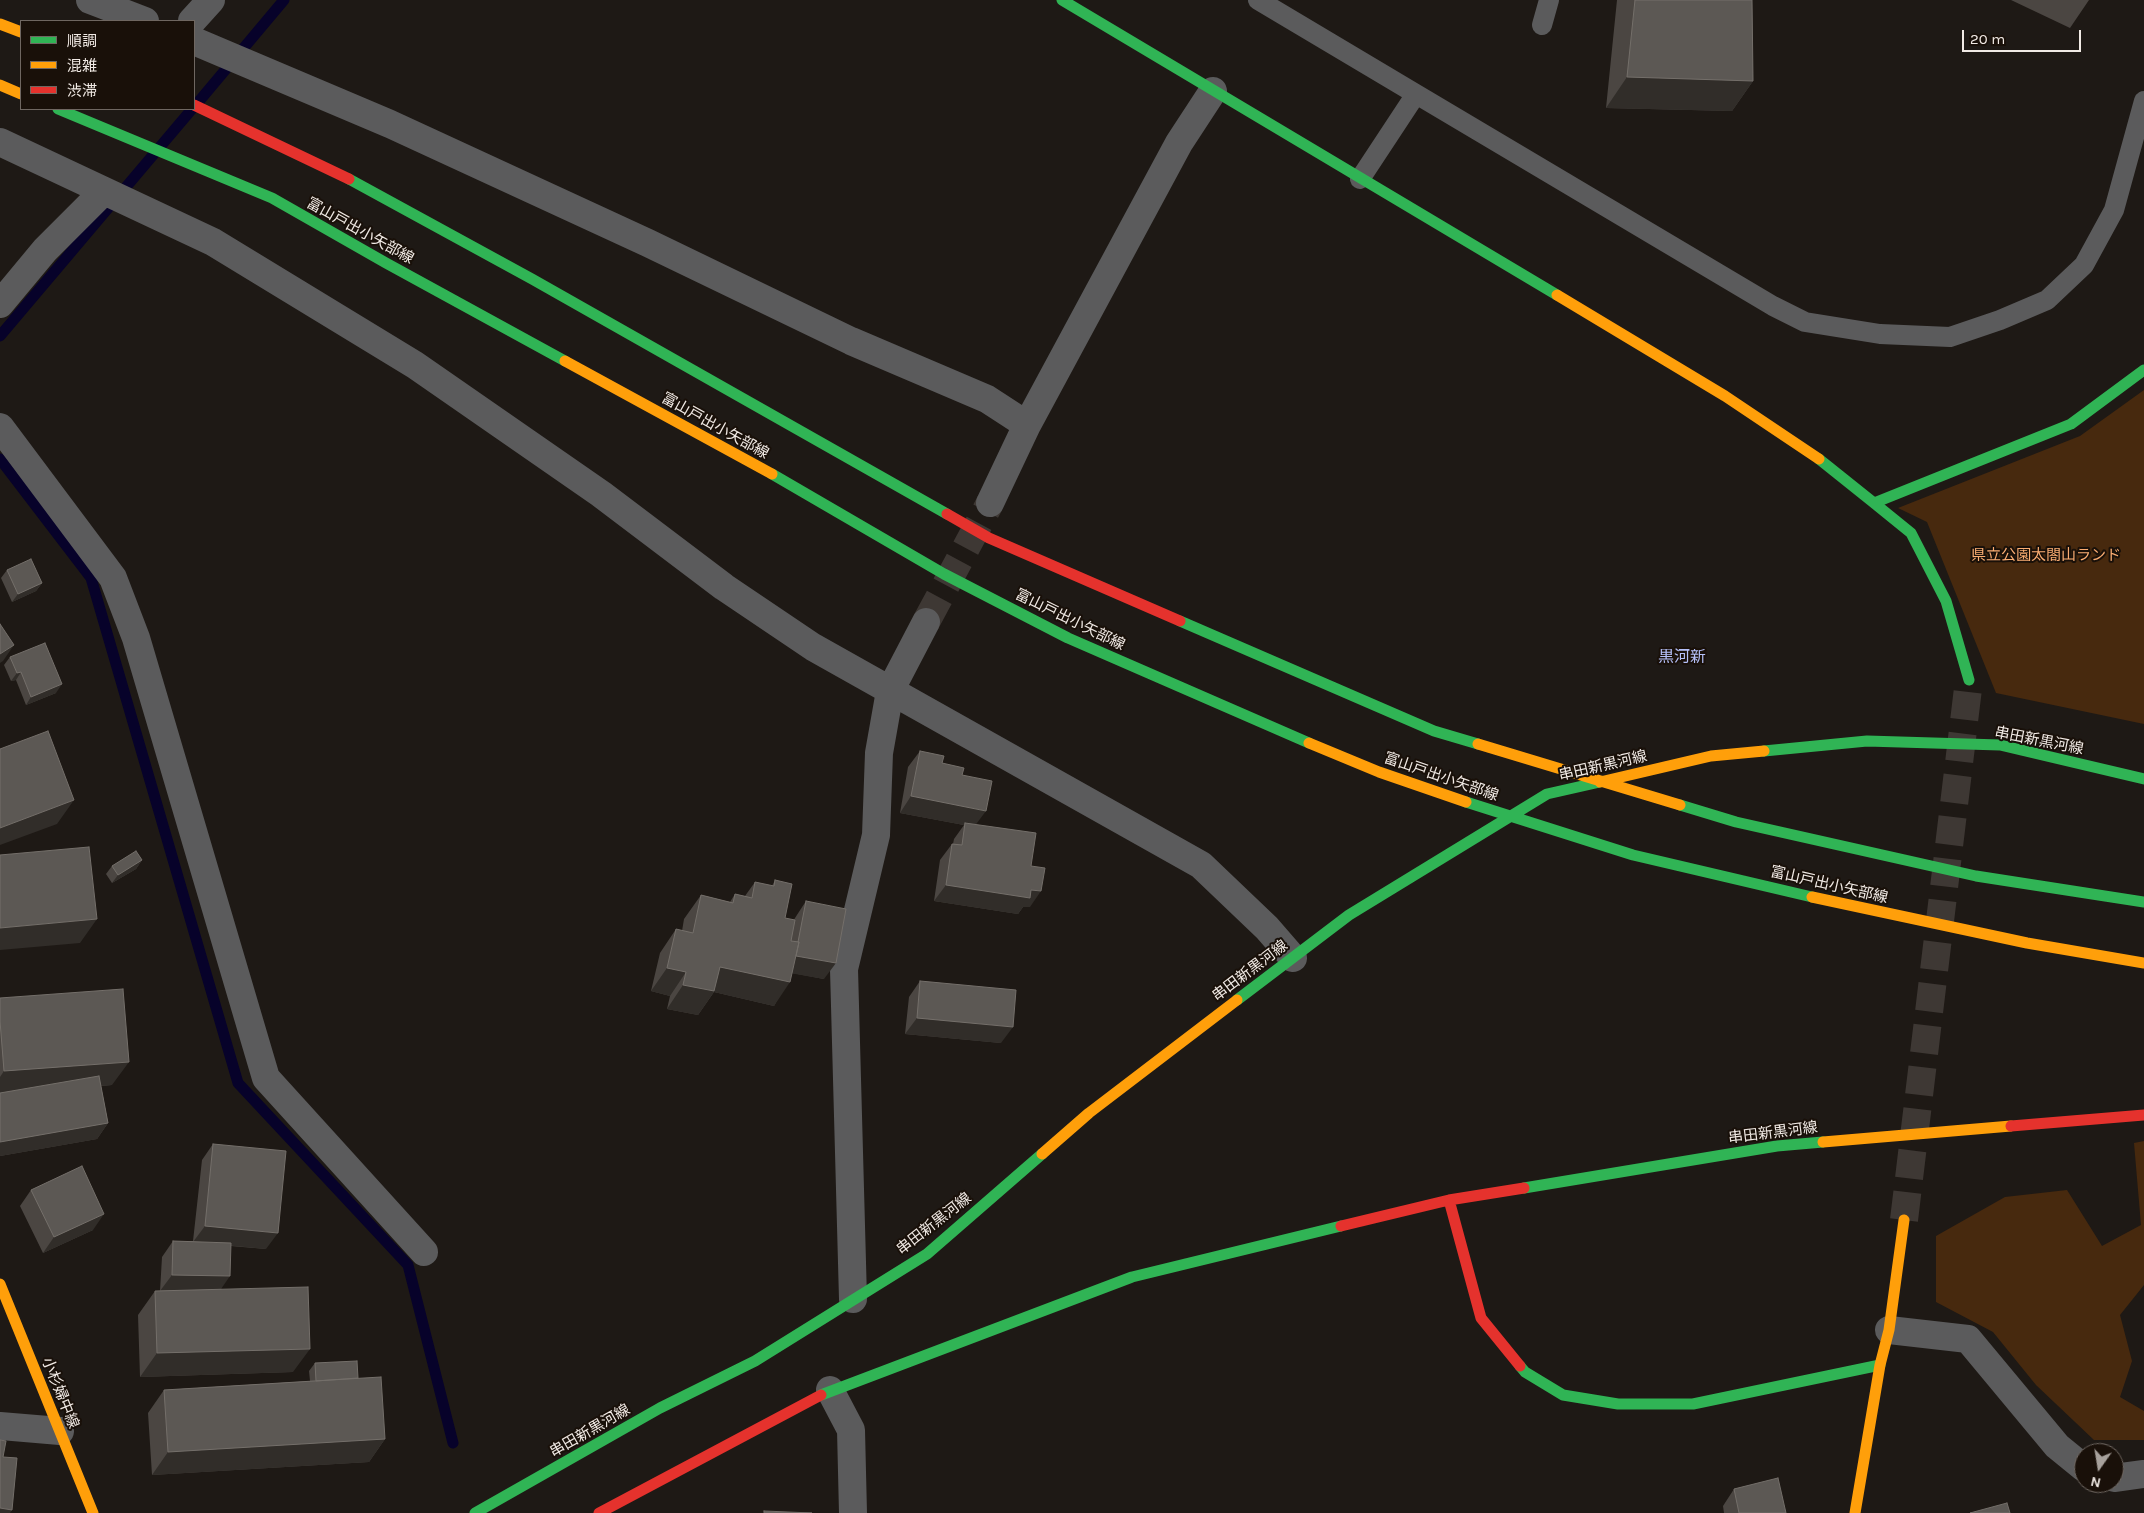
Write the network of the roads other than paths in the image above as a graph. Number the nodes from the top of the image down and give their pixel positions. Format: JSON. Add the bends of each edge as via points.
{"nodes":[{"id":1,"x":90,"y":0,"type":"edge"},
{"id":2,"x":211,"y":0,"type":"edge"},
{"id":3,"x":1062,"y":0,"type":"edge"},
{"id":4,"x":1258,"y":0,"type":"edge"},
{"id":5,"x":1549,"y":0,"type":"edge"},
{"id":6,"x":1281,"y":6,"type":"edge"},
{"id":7,"x":141,"y":20,"type":"edge"},
{"id":8,"x":193,"y":20,"type":"edge"},
{"id":9,"x":0,"y":24,"type":"edge"},
{"id":10,"x":1542,"y":25,"type":"dead end"},
{"id":11,"x":20,"y":32,"type":"edge"},
{"id":12,"x":195,"y":41,"type":"edge"},
{"id":13,"x":0,"y":85,"type":"edge"},
{"id":14,"x":1213,"y":91,"type":"junction"},
{"id":15,"x":20,"y":94,"type":"edge"},
{"id":16,"x":1416,"y":94,"type":"junction"},
{"id":17,"x":2144,"y":101,"type":"edge"},
{"id":18,"x":195,"y":105,"type":"edge"},
{"id":19,"x":60,"y":110,"type":"edge"},
{"id":20,"x":0,"y":142,"type":"edge"},
{"id":21,"x":1360,"y":179,"type":"junction"},
{"id":22,"x":104,"y":191,"type":"junction"},
{"id":23,"x":0,"y":304,"type":"edge"},
{"id":24,"x":2144,"y":370,"type":"edge"},
{"id":25,"x":1027,"y":425,"type":"junction"},
{"id":26,"x":0,"y":427,"type":"edge"},
{"id":27,"x":990,"y":503,"type":"tunnel mouth"},
{"id":28,"x":1874,"y":503,"type":"junction"},
{"id":29,"x":926,"y":622,"type":"tunnel mouth"},
{"id":30,"x":1968,"y":680,"type":"tunnel mouth"},
{"id":31,"x":890,"y":691,"type":"junction"},
{"id":32,"x":2144,"y":779,"type":"edge"},
{"id":33,"x":2144,"y":902,"type":"edge"},
{"id":34,"x":1293,"y":958,"type":"junction"},
{"id":35,"x":2144,"y":963,"type":"edge"},
{"id":36,"x":2144,"y":1115,"type":"edge"},
{"id":37,"x":1449,"y":1200,"type":"junction"},
{"id":38,"x":1904,"y":1220,"type":"tunnel mouth"},
{"id":39,"x":424,"y":1252,"type":"dead end"},
{"id":40,"x":0,"y":1284,"type":"edge"},
{"id":41,"x":853,"y":1300,"type":"junction"},
{"id":42,"x":1889,"y":1330,"type":"junction"},
{"id":43,"x":1880,"y":1365,"type":"junction"},
{"id":44,"x":830,"y":1390,"type":"junction"},
{"id":45,"x":0,"y":1426,"type":"edge"},
{"id":46,"x":60,"y":1431,"type":"junction"},
{"id":47,"x":2074,"y":1460,"type":"edge"},
{"id":48,"x":2144,"y":1474,"type":"edge"},
{"id":49,"x":2124,"y":1477,"type":"edge"},
{"id":50,"x":93,"y":1513,"type":"edge"},
{"id":51,"x":475,"y":1513,"type":"edge"},
{"id":52,"x":598,"y":1513,"type":"edge"},
{"id":53,"x":853,"y":1513,"type":"edge"},
{"id":54,"x":1855,"y":1513,"type":"edge"}],
"edges":[{"from":1,"to":7,"type":"street"},
{"from":2,"to":8,"type":"street"},
{"from":3,"to":14,"type":"main road"},
{"from":4,"to":6,"type":"lane"},
{"from":5,"to":10,"type":"lane"},
{"from":6,"to":16,"type":"lane"},
{"from":9,"to":11,"type":"main road"},
{"from":12,"to":25,"type":"street","via":[[390,124],[613,226],[851,342],[987,399]]},
{"from":13,"to":15,"type":"main road"},
{"from":14,"to":21,"type":"main road"},
{"from":14,"to":25,"type":"street","via":[[1179,143]]},
{"from":16,"to":17,"type":"lane","via":[[1507,138],[1773,306],[1804,322],[1880,334],[1950,337],[2047,300],[2084,265],[2114,210]]},
{"from":16,"to":21,"type":"lane"},
{"from":18,"to":33,"type":"main road","via":[[336,171],[989,538],[1434,731],[1736,822],[1976,876]]},
{"from":19,"to":35,"type":"main road","name":"富山戸出小矢部線","via":[[272,198],[742,457],[944,574],[1068,638],[1269,727],[1379,772],[1633,855],[1848,906]]},
{"from":20,"to":22,"type":"street"},
{"from":21,"to":28,"type":"main road","via":[[1725,396],[1810,452]]},
{"from":22,"to":23,"type":"street","via":[[45,250]]},
{"from":22,"to":31,"type":"street","via":[[213,242],[415,365],[601,494],[724,588],[813,647]]},
{"from":24,"to":28,"type":"main road","via":[[2071,424]]},
{"from":25,"to":27,"type":"street"},
{"from":26,"to":39,"type":"street","via":[[113,578],[136,638],[266,1078]]},
{"from":28,"to":30,"type":"main road","via":[[1911,533],[1946,601]]},
{"from":29,"to":31,"type":"street"},
{"from":31,"to":34,"type":"street","via":[[1201,865],[1267,928]]},
{"from":31,"to":41,"type":"street","via":[[879,753],[876,835],[844,970]]},
{"from":32,"to":34,"type":"main road","name":"串田新黒河線","via":[[2000,746],[1867,741],[1711,756],[1547,794],[1349,915]]},
{"from":34,"to":41,"type":"main road","name":"串田新黒河線","via":[[1089,1113],[927,1254]]},
{"from":36,"to":37,"type":"main road","name":"串田新黒河線","via":[[1777,1146]]},
{"from":37,"to":43,"type":"main road","via":[[1481,1318],[1525,1372],[1563,1395],[1618,1404],[1693,1404]]},
{"from":37,"to":44,"type":"main road","name":"串田新黒河線","via":[[1132,1277]]},
{"from":38,"to":42,"type":"main road"},
{"from":40,"to":46,"type":"main road","name":"小杉婦中線"},
{"from":41,"to":51,"type":"main road","name":"串田新黒河線","via":[[755,1361],[660,1408]]},
{"from":42,"to":43,"type":"main road"},
{"from":42,"to":47,"type":"street","via":[[1968,1339],[2057,1446]]},
{"from":43,"to":54,"type":"main road"},
{"from":44,"to":52,"type":"main road","name":"串田新黒河線"},
{"from":44,"to":53,"type":"street","via":[[851,1430]]},
{"from":45,"to":46,"type":"street"},
{"from":46,"to":50,"type":"main road","name":"小杉婦中線"},
{"from":48,"to":49,"type":"street"}]}
